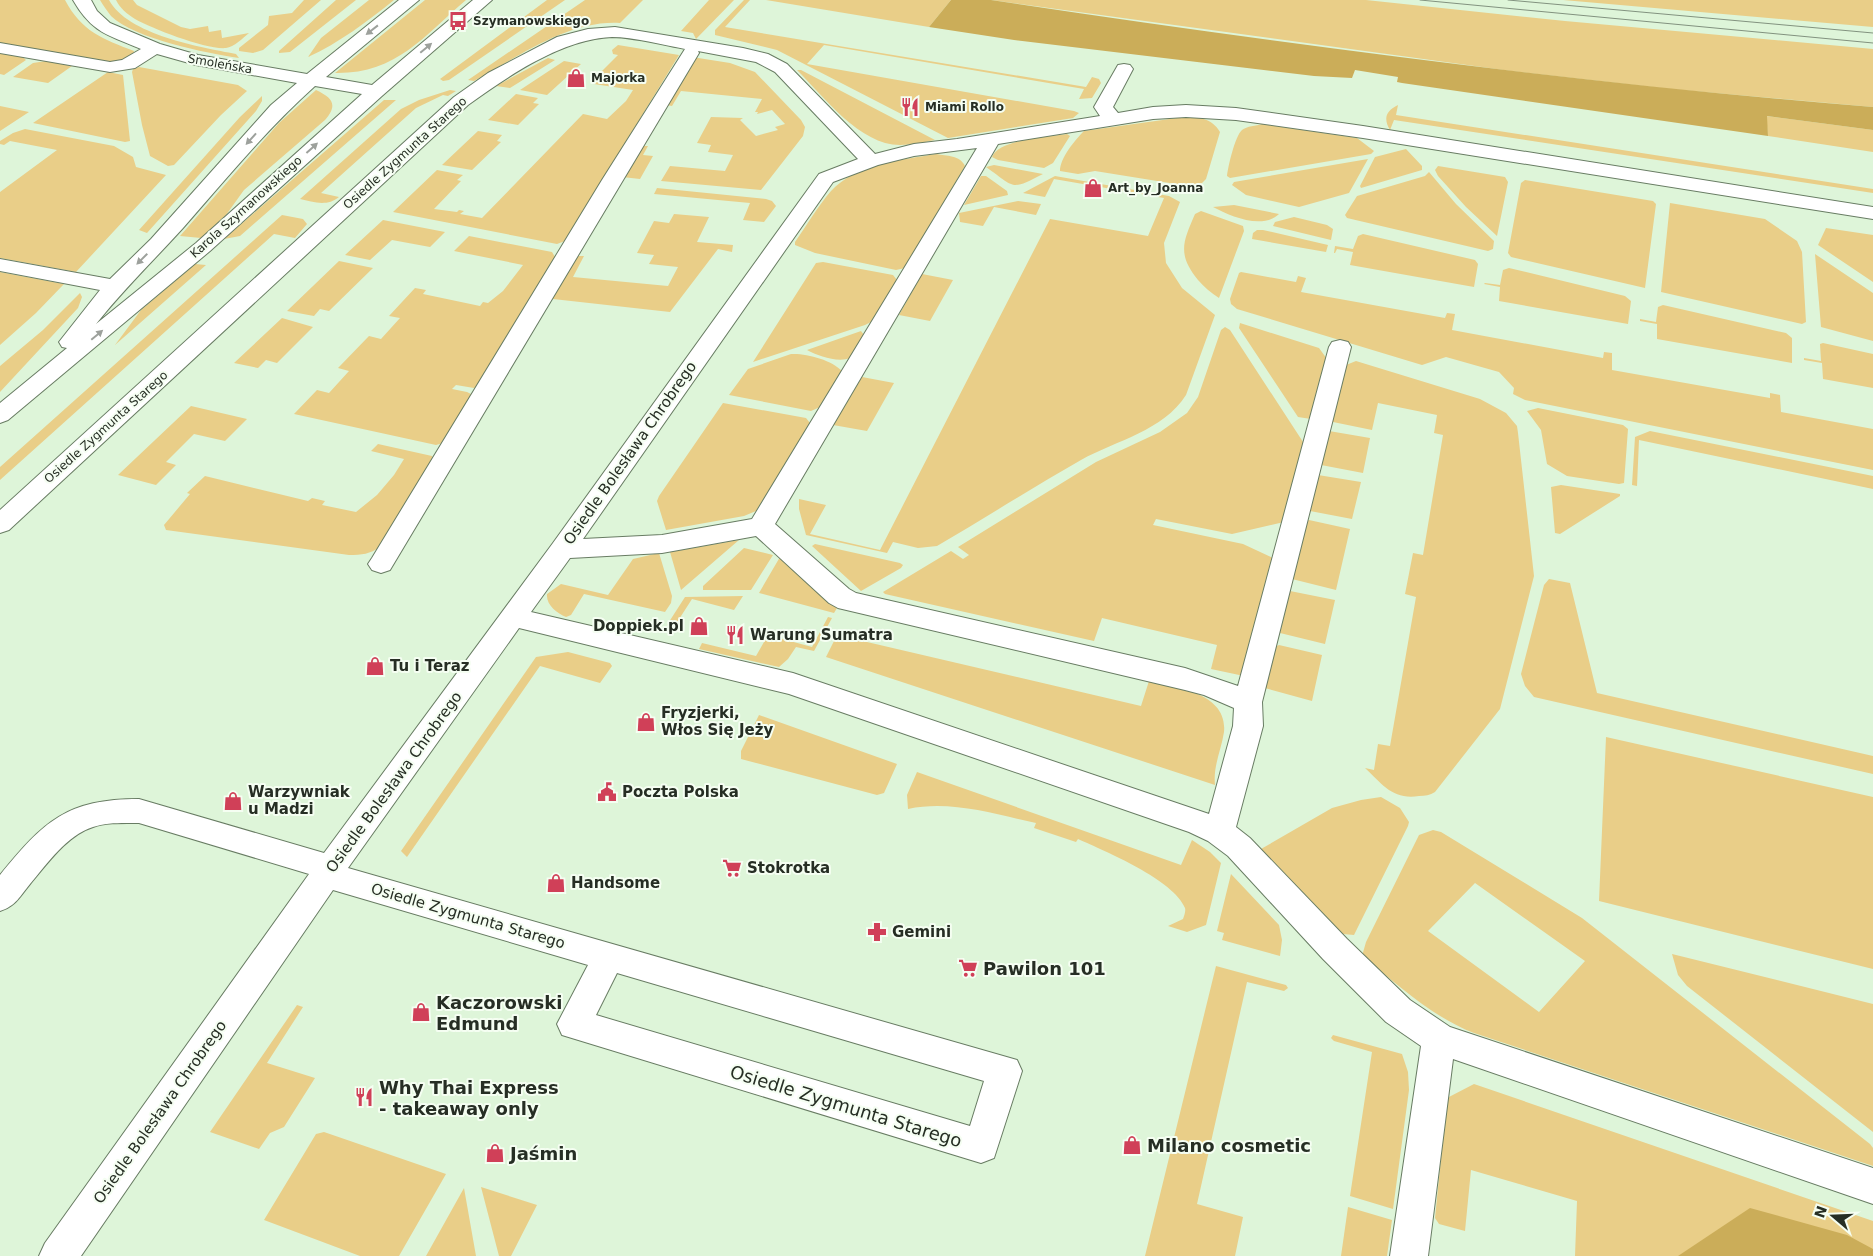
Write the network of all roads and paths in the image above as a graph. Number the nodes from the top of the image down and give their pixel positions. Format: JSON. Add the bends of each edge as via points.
{"nodes":[{"id":1,"x":82,"y":0,"type":"edge"},
{"id":2,"x":410,"y":0,"type":"edge"},
{"id":3,"x":483,"y":0,"type":"edge"},
{"id":4,"x":500,"y":0,"type":"edge"},
{"id":5,"x":458,"y":21,"type":"junction"},
{"id":6,"x":0,"y":48,"type":"edge"},
{"id":7,"x":154,"y":48,"type":"junction"},
{"id":8,"x":690,"y":53,"type":"dead end"},
{"id":9,"x":1124,"y":69,"type":"dead end"},
{"id":10,"x":310,"y":80,"type":"junction"},
{"id":11,"x":376,"y":91,"type":"junction"},
{"id":12,"x":1113,"y":120,"type":"junction"},
{"id":13,"x":991,"y":140,"type":"junction"},
{"id":14,"x":871,"y":161,"type":"junction"},
{"id":15,"x":1873,"y":213,"type":"edge"},
{"id":16,"x":0,"y":265,"type":"edge"},
{"id":17,"x":115,"y":286,"type":"junction"},
{"id":18,"x":1340,"y":348,"type":"dead end"},
{"id":19,"x":3,"y":413,"type":"edge"},
{"id":20,"x":0,"y":524,"type":"edge"},
{"id":21,"x":761,"y":526,"type":"junction"},
{"id":22,"x":562,"y":549,"type":"junction"},
{"id":23,"x":381,"y":564,"type":"dead end"},
{"id":24,"x":512,"y":616,"type":"junction"},
{"id":25,"x":1248,"y":702,"type":"junction"},
{"id":26,"x":1219,"y":832,"type":"junction"},
{"id":27,"x":329,"y":872,"type":"junction"},
{"id":28,"x":0,"y":898,"type":"edge"},
{"id":29,"x":609,"y":957,"type":"junction"},
{"id":30,"x":1438,"y":1039,"type":"junction"},
{"id":31,"x":1873,"y":1186,"type":"edge"},
{"id":32,"x":58,"y":1256,"type":"edge"},
{"id":33,"x":1409,"y":1256,"type":"edge"}],
"edges":[{"from":1,"to":7,"type":"street","name":"Smoleńska","via":[[90,14],[104,27]]},
{"from":2,"to":10,"type":"street","name":"Karola Szymanowskiego","one_way":true},
{"from":3,"to":5,"type":"street","name":"Karola Szymanowskiego"},
{"from":4,"to":5,"type":"street"},
{"from":11,"to":5,"type":"street","name":"Karola Szymanowskiego","one_way":true},
{"from":6,"to":7,"type":"street","via":[[125,67]]},
{"from":7,"to":10,"type":"street","name":"Smoleńska","via":[[196,60]]},
{"from":8,"to":23,"type":"street"},
{"from":9,"to":12,"type":"street","via":[[1103,107]]},
{"from":10,"to":11,"type":"street","name":"Smoleńska"},
{"from":10,"to":17,"type":"street","name":"Karola Szymanowskiego","one_way":true,"via":[[278,109],[158,243]]},
{"from":19,"to":11,"type":"street","name":"Karola Szymanowskiego","one_way":true,"via":[[203,247]]},
{"from":12,"to":13,"type":"street","name":"Osiedle Bolesława Chrobrego"},
{"from":12,"to":15,"type":"street","name":"Osiedle Bolesława Chrobrego","via":[[1186,111],[1236,114]]},
{"from":13,"to":14,"type":"street","name":"Osiedle Bolesława Chrobrego","via":[[914,150]]},
{"from":13,"to":21,"type":"street"},
{"from":14,"to":20,"type":"street","name":"Osiedle Zygmunta Starego","via":[[781,68],[762,58],[615,32],[588,34],[563,42],[495,77],[461,101]]},
{"from":14,"to":22,"type":"street","name":"Osiedle Bolesława Chrobrego","via":[[826,178]]},
{"from":16,"to":17,"type":"street"},
{"from":17,"to":19,"type":"street","name":"Karola Szymanowskiego","via":[[70,341]]},
{"from":18,"to":25,"type":"street"},
{"from":21,"to":22,"type":"street","via":[[662,544]]},
{"from":21,"to":25,"type":"street","via":[[848,602],[1186,680]]},
{"from":22,"to":24,"type":"street","name":"Osiedle Bolesława Chrobrego"},
{"from":24,"to":26,"type":"street","via":[[793,684]]},
{"from":24,"to":27,"type":"street","name":"Osiedle Bolesława Chrobrego"},
{"from":25,"to":26,"type":"street","via":[[1248,726]]},
{"from":26,"to":30,"type":"street","via":[[1239,847],[1398,1012]]},
{"from":27,"to":28,"type":"street","name":"Osiedle Zygmunta Starego","via":[[139,811],[117,812],[82,817],[52,838]]},
{"from":27,"to":29,"type":"street","name":"Osiedle Zygmunta Starego"},
{"from":27,"to":32,"type":"street","name":"Osiedle Bolesława Chrobrego"},
{"from":29,"to":29,"type":"street","name":"Osiedle Zygmunta Starego","via":[[1005,1071],[981,1146],[574,1024]]},
{"from":30,"to":31,"type":"street"},
{"from":30,"to":33,"type":"street"}]}
